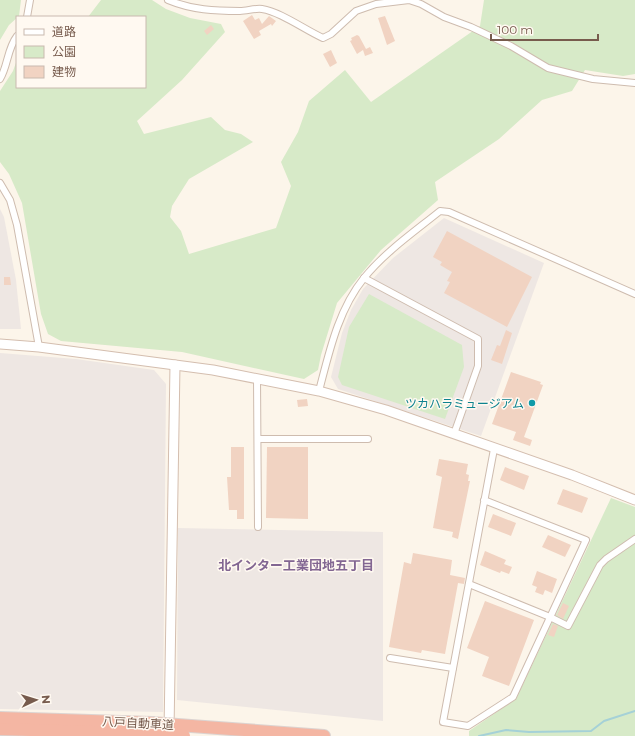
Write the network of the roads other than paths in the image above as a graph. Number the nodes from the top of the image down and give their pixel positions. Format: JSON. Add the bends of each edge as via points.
{"nodes":[{"id":1,"x":30,"y":0,"type":"edge"},
{"id":2,"x":168,"y":0,"type":"edge"},
{"id":3,"x":27,"y":16,"type":"edge"},
{"id":4,"x":16,"y":38,"type":"edge"},
{"id":5,"x":0,"y":79,"type":"edge"},
{"id":6,"x":635,"y":83,"type":"edge"},
{"id":7,"x":0,"y":183,"type":"edge"},
{"id":8,"x":364,"y":278,"type":"junction"},
{"id":9,"x":635,"y":294,"type":"edge"},
{"id":10,"x":0,"y":344,"type":"edge"},
{"id":11,"x":39,"y":347,"type":"junction"},
{"id":12,"x":175,"y":365,"type":"junction"},
{"id":13,"x":257,"y":378,"type":"junction"},
{"id":14,"x":319,"y":391,"type":"junction"},
{"id":15,"x":454,"y":434,"type":"junction"},
{"id":16,"x":368,"y":439,"type":"dead end"},
{"id":17,"x":258,"y":440,"type":"junction"},
{"id":18,"x":494,"y":449,"type":"junction"},
{"id":19,"x":484,"y":500,"type":"junction"},
{"id":20,"x":635,"y":500,"type":"edge"},
{"id":21,"x":258,"y":527,"type":"dead end"},
{"id":22,"x":635,"y":539,"type":"edge"},
{"id":23,"x":469,"y":584,"type":"junction"},
{"id":24,"x":550,"y":617,"type":"junction"},
{"id":25,"x":390,"y":658,"type":"dead end"},
{"id":26,"x":453,"y":668,"type":"junction"},
{"id":27,"x":0,"y":718,"type":"edge"},
{"id":28,"x":153,"y":728,"type":"junction"},
{"id":29,"x":0,"y":729,"type":"edge"},
{"id":30,"x":188,"y":731,"type":"edge"},
{"id":31,"x":169,"y":736,"type":"edge"},
{"id":32,"x":324,"y":736,"type":"edge"}],
"edges":[{"from":1,"to":3,"type":"street"},
{"from":2,"to":6,"type":"street","via":[[184,7],[217,11],[261,9],[273,12],[323,38],[356,11],[376,4],[408,0],[511,46],[548,68],[593,79]]},
{"from":4,"to":5,"type":"street"},
{"from":7,"to":11,"type":"street","via":[[10,200],[17,225]]},
{"from":8,"to":9,"type":"street","via":[[380,261],[440,211],[449,212]]},
{"from":8,"to":14,"type":"street","via":[[353,292],[339,322]]},
{"from":8,"to":15,"type":"street","via":[[478,339],[478,366]]},
{"from":10,"to":11,"type":"street"},
{"from":11,"to":12,"type":"street"},
{"from":12,"to":13,"type":"street"},
{"from":12,"to":31,"type":"street"},
{"from":13,"to":14,"type":"street"},
{"from":13,"to":17,"type":"street"},
{"from":14,"to":15,"type":"street","via":[[386,410]]},
{"from":15,"to":18,"type":"street"},
{"from":16,"to":17,"type":"street"},
{"from":17,"to":21,"type":"street"},
{"from":18,"to":19,"type":"street"},
{"from":18,"to":20,"type":"street","via":[[572,475]]},
{"from":19,"to":23,"type":"street"},
{"from":19,"to":24,"type":"street","via":[[586,540]]},
{"from":22,"to":24,"type":"street","via":[[606,558],[600,565],[571,624],[568,626]]},
{"from":23,"to":24,"type":"street"},
{"from":23,"to":26,"type":"street"},
{"from":24,"to":26,"type":"street","via":[[514,697],[468,726],[444,722]]},
{"from":25,"to":26,"type":"street"},
{"from":27,"to":28,"type":"highway","name":"八戸自動車道"},
{"from":28,"to":29,"type":"highway","name":"八戸自動車道"},
{"from":28,"to":30,"type":"highway","name":"八戸自動車道","bridge":true},
{"from":30,"to":32,"type":"highway","name":"八戸自動車道"}]}
